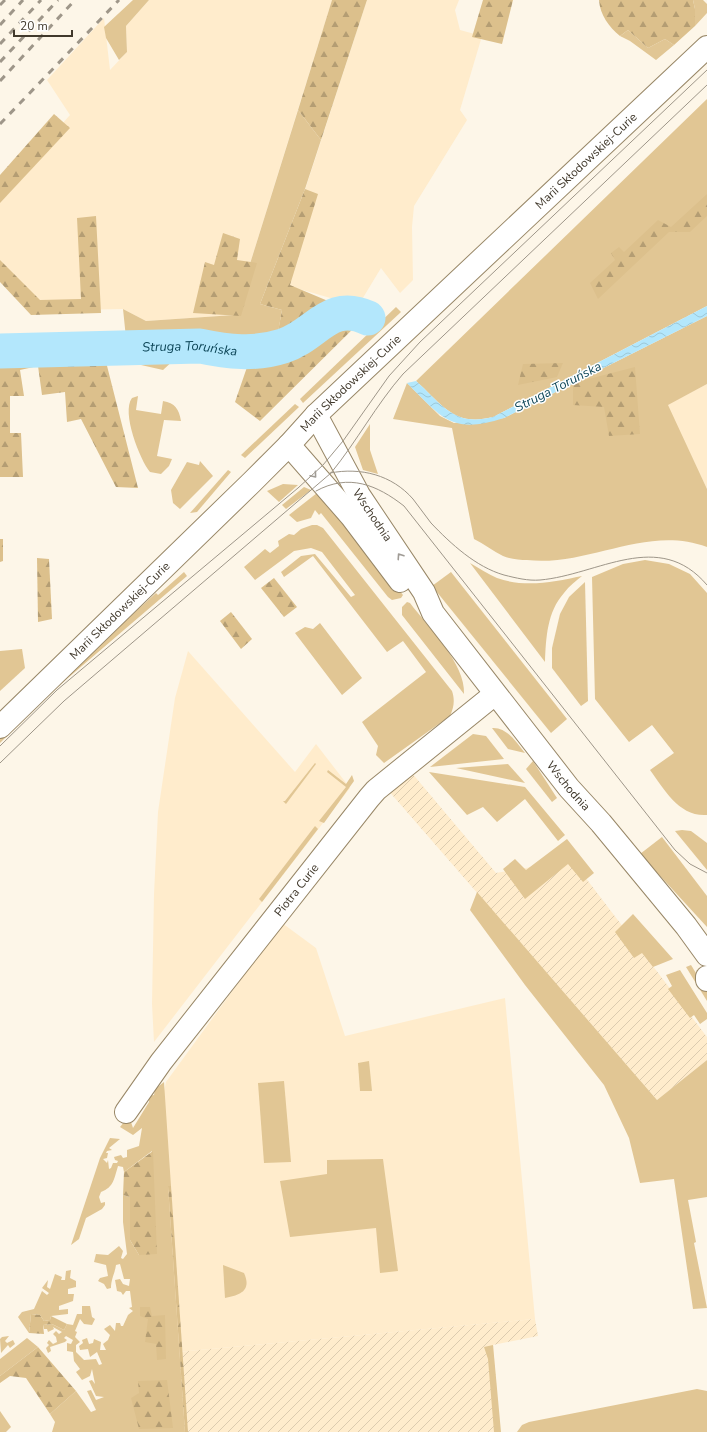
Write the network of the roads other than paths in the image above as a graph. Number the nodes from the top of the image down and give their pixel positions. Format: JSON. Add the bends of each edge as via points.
{"nodes":[{"id":1,"x":707,"y":47,"type":"edge"},
{"id":2,"x":316,"y":414,"type":"junction"},
{"id":3,"x":289,"y":445,"type":"junction"},
{"id":4,"x":433,"y":614,"type":"junction"},
{"id":5,"x":495,"y":694,"type":"junction"},
{"id":6,"x":0,"y":727,"type":"edge"},
{"id":7,"x":707,"y":955,"type":"edge"},
{"id":8,"x":126,"y":1112,"type":"dead end"}],
"edges":[{"from":1,"to":2,"type":"street","name":"Marii Skłodowskiej-Curie"},
{"from":2,"to":3,"type":"street","name":"Marii Skłodowskiej-Curie"},
{"from":4,"to":2,"type":"street","name":"Wschodnia","one_way":true,"via":[[424,592],[359,495]]},
{"from":3,"to":4,"type":"street","name":"Wschodnia","one_way":true,"via":[[351,516],[412,597]]},
{"from":3,"to":6,"type":"street","name":"Marii Skłodowskiej-Curie"},
{"from":4,"to":5,"type":"street","name":"Wschodnia"},
{"from":5,"to":7,"type":"street","name":"Wschodnia"},
{"from":5,"to":8,"type":"street","name":"Piotra Curie","via":[[376,790],[161,1062]]}]}
